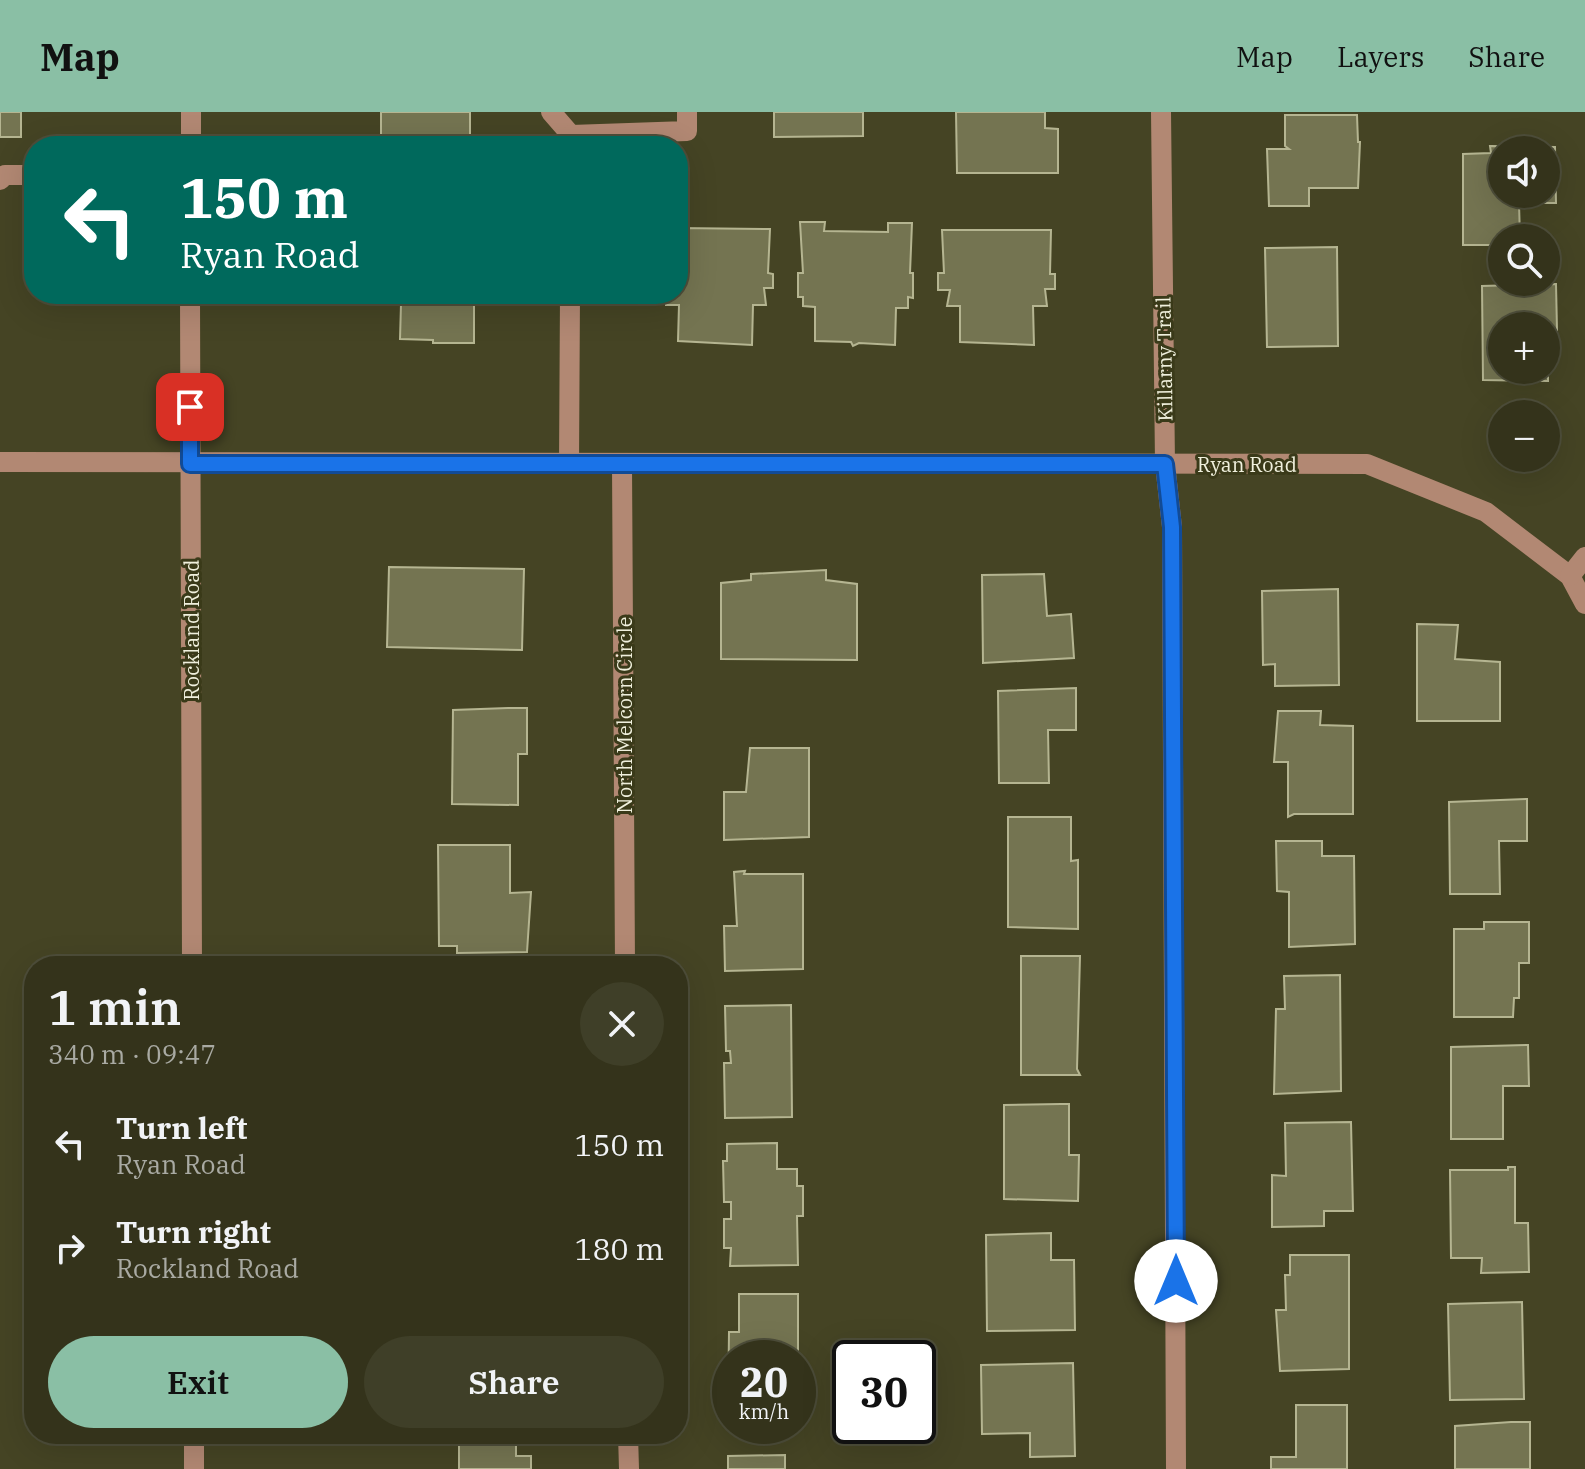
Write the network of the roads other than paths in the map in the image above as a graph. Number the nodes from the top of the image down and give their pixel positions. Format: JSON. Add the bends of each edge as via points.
{"nodes":[{"id":1,"x":191,"y":112,"type":"edge"},
{"id":2,"x":551,"y":112,"type":"edge"},
{"id":3,"x":687,"y":112,"type":"edge"},
{"id":4,"x":1161,"y":112,"type":"edge"},
{"id":5,"x":191,"y":136,"type":"edge"},
{"id":6,"x":568,"y":136,"type":"edge"},
{"id":7,"x":623,"y":136,"type":"edge"},
{"id":8,"x":24,"y":175,"type":"edge"},
{"id":9,"x":0,"y":180,"type":"edge"},
{"id":10,"x":190,"y":304,"type":"edge"},
{"id":11,"x":570,"y":304,"type":"edge"},
{"id":12,"x":0,"y":462,"type":"edge"},
{"id":13,"x":190,"y":464,"type":"junction"},
{"id":14,"x":569,"y":464,"type":"junction"},
{"id":15,"x":622,"y":464,"type":"junction"},
{"id":16,"x":1165,"y":464,"type":"junction"},
{"id":17,"x":1585,"y":557,"type":"edge"},
{"id":18,"x":1570,"y":576,"type":"junction"},
{"id":19,"x":1585,"y":604,"type":"edge"},
{"id":20,"x":192,"y":956,"type":"edge"},
{"id":21,"x":625,"y":956,"type":"edge"},
{"id":22,"x":194,"y":1444,"type":"edge"},
{"id":23,"x":628,"y":1444,"type":"edge"},
{"id":24,"x":194,"y":1469,"type":"edge"},
{"id":25,"x":629,"y":1469,"type":"edge"},
{"id":26,"x":1176,"y":1469,"type":"edge"}],
"edges":[{"from":1,"to":5,"type":"street"},
{"from":2,"to":6,"type":"street"},
{"from":3,"to":7,"type":"street","via":[[687,131]]},
{"from":4,"to":16,"type":"street","name":"Killarny Trail"},
{"from":8,"to":9,"type":"street"},
{"from":10,"to":13,"type":"street","name":"Rockland Road"},
{"from":11,"to":14,"type":"street"},
{"from":12,"to":13,"type":"street","name":"Ryan Road"},
{"from":13,"to":14,"type":"street","name":"Ryan Road"},
{"from":13,"to":20,"type":"street","name":"Rockland Road"},
{"from":14,"to":15,"type":"street","name":"Ryan Road"},
{"from":15,"to":16,"type":"street","name":"Ryan Road"},
{"from":15,"to":21,"type":"street","name":"North Melcorn Circle"},
{"from":16,"to":18,"type":"street","name":"Ryan Road","via":[[1367,464],[1486,512]]},
{"from":16,"to":26,"type":"street","name":"Killarny Trail","via":[[1172,527]]},
{"from":17,"to":18,"type":"street"},
{"from":18,"to":19,"type":"street","name":"Ryan Road"},
{"from":22,"to":24,"type":"street"},
{"from":23,"to":25,"type":"street"}]}
